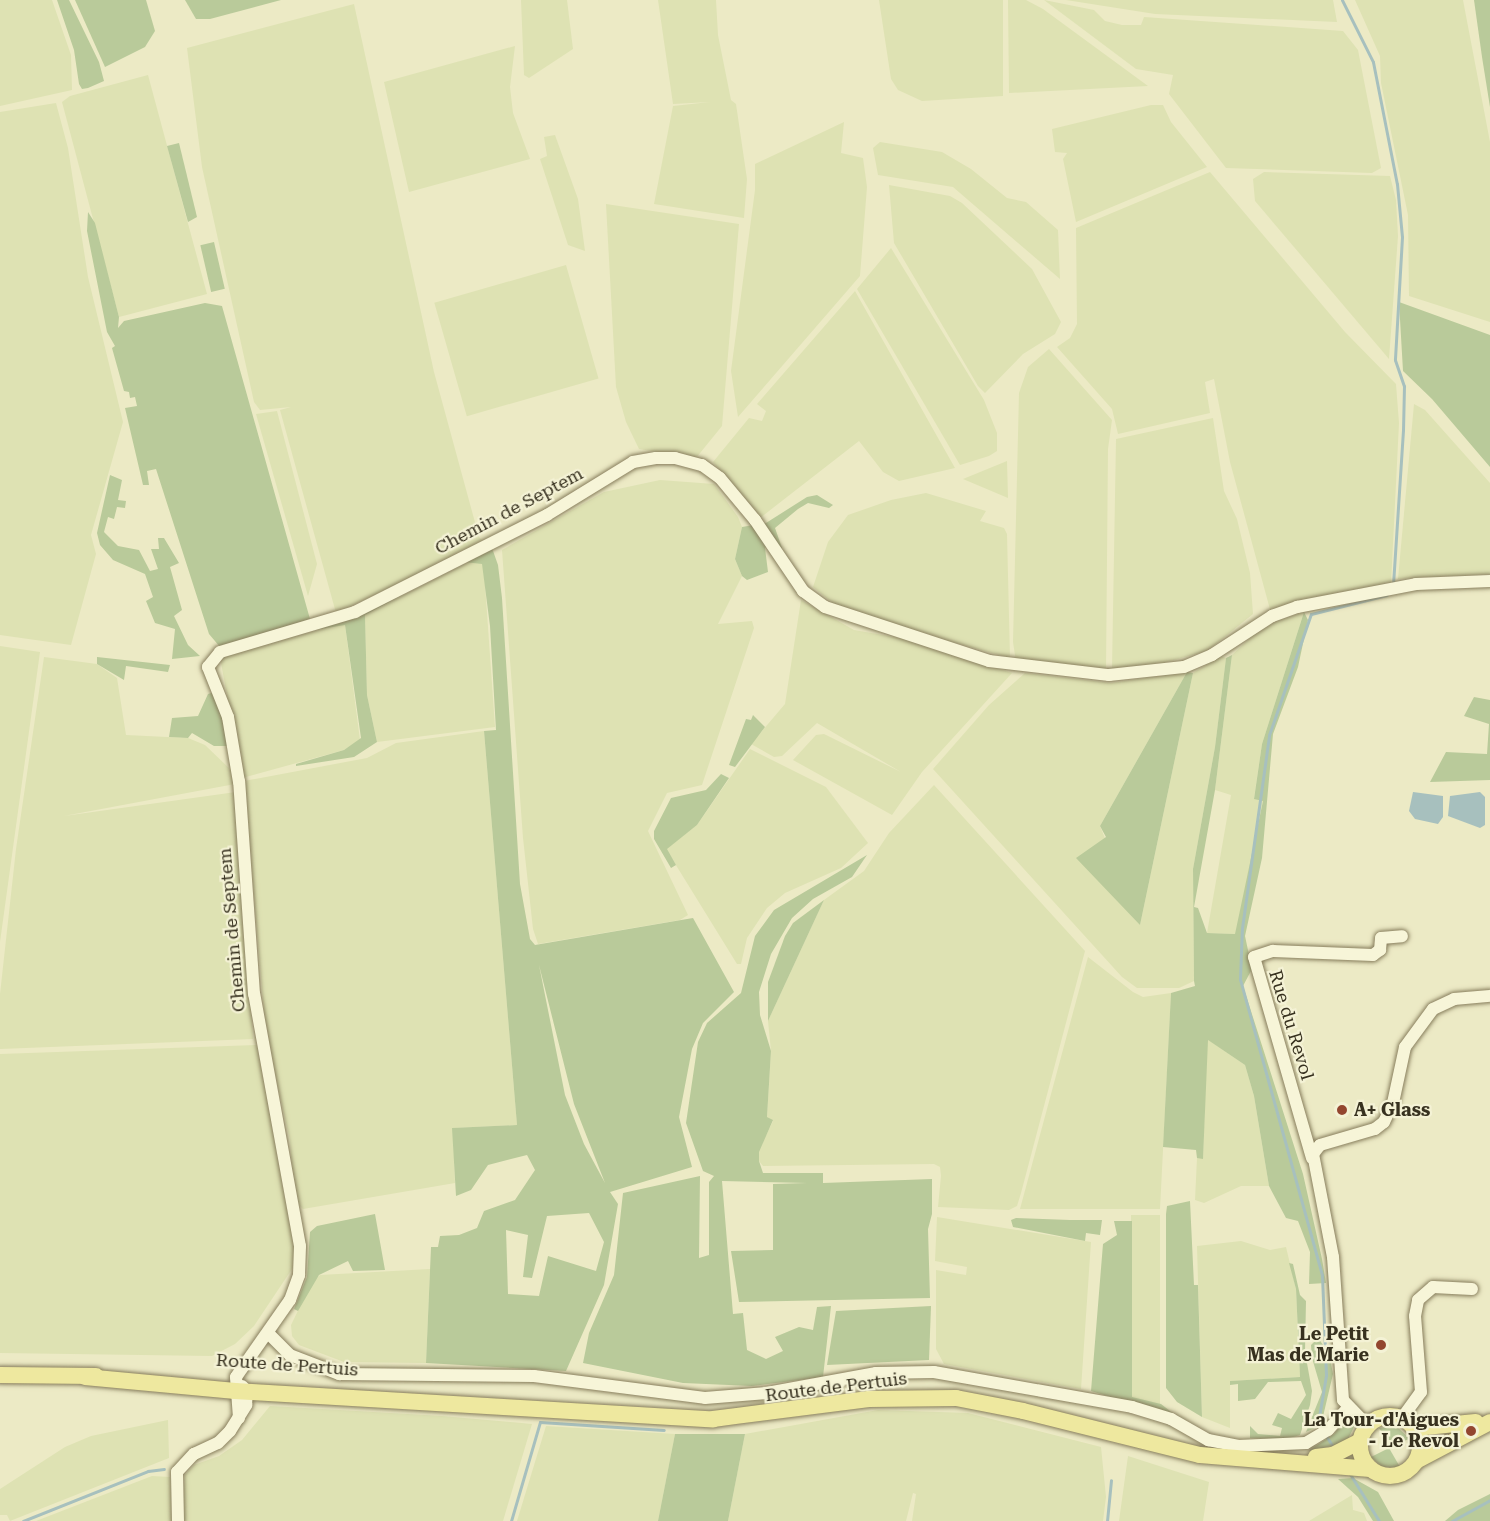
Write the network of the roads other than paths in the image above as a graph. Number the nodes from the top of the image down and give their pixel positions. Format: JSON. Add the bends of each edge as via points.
{"nodes":[{"id":1,"x":1490,"y":581,"type":"edge"},
{"id":2,"x":1402,"y":936,"type":"dead end"},
{"id":3,"x":1490,"y":996,"type":"edge"},
{"id":4,"x":1312,"y":1158,"type":"junction"},
{"id":5,"x":1472,"y":1289,"type":"dead end"},
{"id":6,"x":268,"y":1334,"type":"junction"},
{"id":7,"x":0,"y":1374,"type":"edge"},
{"id":8,"x":239,"y":1387,"type":"junction"},
{"id":9,"x":1347,"y":1409,"type":"junction"},
{"id":10,"x":1490,"y":1420,"type":"edge"},
{"id":11,"x":1408,"y":1423,"type":"junction"},
{"id":12,"x":1368,"y":1426,"type":"junction"},
{"id":13,"x":1360,"y":1442,"type":"junction"},
{"id":14,"x":1418,"y":1460,"type":"junction"},
{"id":15,"x":1293,"y":1461,"type":"junction"},
{"id":16,"x":1370,"y":1469,"type":"junction"},
{"id":17,"x":178,"y":1521,"type":"edge"}],
"edges":[{"from":1,"to":6,"type":"street","name":"Chemin de Septem","via":[[1407,585],[1297,607],[1272,616],[1212,655],[1184,667],[1109,675],[989,662],[825,607],[803,591],[755,520],[720,478],[702,465],[656,458],[633,462],[548,514],[355,612],[220,652],[208,667],[228,717],[239,782],[254,994],[300,1246],[297,1286]]},
{"from":2,"to":4,"type":"street","name":"Rue du Revol","via":[[1381,938],[1380,950],[1373,955],[1264,951],[1254,957]]},
{"from":3,"to":4,"type":"street","via":[[1454,999],[1433,1009],[1405,1047],[1393,1103],[1384,1122],[1375,1129],[1320,1145]]},
{"from":4,"to":9,"type":"street","via":[[1333,1257],[1341,1377]]},
{"from":5,"to":11,"type":"street","via":[[1433,1287],[1418,1300],[1414,1316],[1421,1392]]},
{"from":6,"to":8,"type":"street","name":"Chemin de Septem"},
{"from":6,"to":9,"type":"street","via":[[290,1355],[339,1374],[534,1376],[705,1398],[767,1393],[886,1372],[934,1372],[1132,1407],[1171,1419],[1208,1440],[1238,1446],[1306,1443],[1328,1430]]},
{"from":7,"to":8,"type":"main road","name":"Route de Pertuis"},
{"from":8,"to":15,"type":"main road","name":"Route de Pertuis","via":[[712,1419],[869,1400],[936,1397],[1023,1411],[1190,1454]]},
{"from":8,"to":17,"type":"street","via":[[239,1418],[225,1438],[194,1454],[180,1467],[175,1486]]},
{"from":9,"to":12,"type":"street"},
{"from":10,"to":11,"type":"main road","via":[[1443,1428]]},
{"from":10,"to":14,"type":"main road"},
{"from":11,"to":12,"type":"main road","via":[[1387,1416]]},
{"from":11,"to":14,"type":"main road","via":[[1421,1443]]},
{"from":12,"to":13,"type":"main road"},
{"from":13,"to":15,"type":"main road","name":"Route de Pertuis","via":[[1333,1455]]},
{"from":13,"to":16,"type":"main road"},
{"from":14,"to":16,"type":"main road","via":[[1396,1477]]},
{"from":15,"to":16,"type":"main road","name":"Route de Pertuis"}]}
